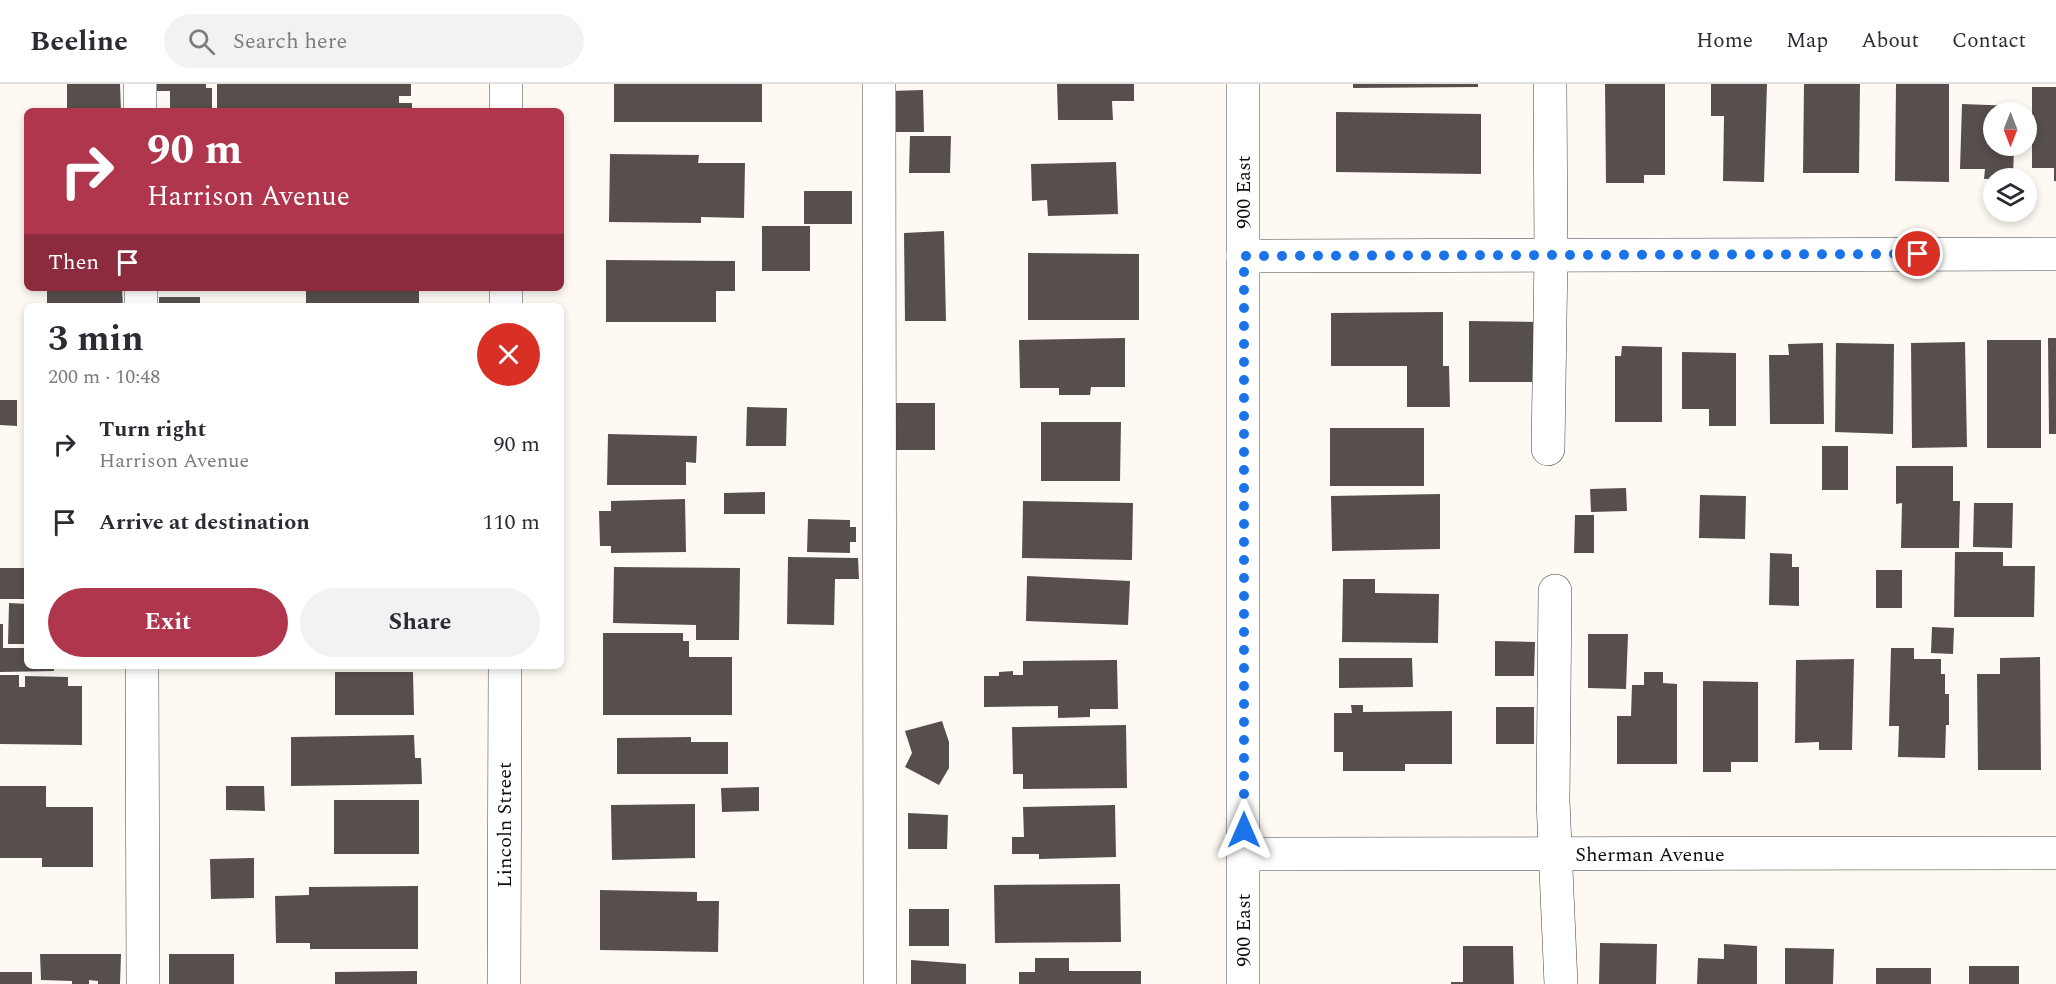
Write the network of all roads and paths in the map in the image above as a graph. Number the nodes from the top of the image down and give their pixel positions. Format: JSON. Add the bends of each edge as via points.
{"nodes":[{"id":1,"x":140,"y":84,"type":"edge"},
{"id":2,"x":506,"y":84,"type":"edge"},
{"id":3,"x":879,"y":84,"type":"edge"},
{"id":4,"x":1244,"y":84,"type":"edge"},
{"id":5,"x":1550,"y":84,"type":"edge"},
{"id":6,"x":140,"y":108,"type":"edge"},
{"id":7,"x":506,"y":108,"type":"edge"},
{"id":8,"x":2056,"y":254,"type":"edge"},
{"id":9,"x":1551,"y":255,"type":"junction"},
{"id":10,"x":1244,"y":256,"type":"junction"},
{"id":11,"x":1548,"y":449,"type":"dead end"},
{"id":12,"x":1555,"y":591,"type":"dead end"},
{"id":13,"x":142,"y":669,"type":"edge"},
{"id":14,"x":505,"y":669,"type":"edge"},
{"id":15,"x":2056,"y":853,"type":"edge"},
{"id":16,"x":1244,"y":854,"type":"junction"},
{"id":17,"x":1554,"y":854,"type":"junction"},
{"id":18,"x":143,"y":984,"type":"edge"},
{"id":19,"x":504,"y":984,"type":"edge"},
{"id":20,"x":880,"y":984,"type":"edge"},
{"id":21,"x":1244,"y":984,"type":"edge"},
{"id":22,"x":1561,"y":984,"type":"edge"}],
"edges":[{"from":1,"to":6,"type":"street"},
{"from":2,"to":7,"type":"street"},
{"from":3,"to":20,"type":"street"},
{"from":4,"to":10,"type":"street","name":"900 East"},
{"from":5,"to":9,"type":"street"},
{"from":8,"to":9,"type":"street"},
{"from":9,"to":10,"type":"street"},
{"from":9,"to":11,"type":"street"},
{"from":10,"to":16,"type":"street","name":"900 East"},
{"from":12,"to":17,"type":"street"},
{"from":13,"to":18,"type":"street"},
{"from":14,"to":19,"type":"street","name":"Lincoln Street"},
{"from":15,"to":17,"type":"street","name":"Sherman Avenue"},
{"from":16,"to":17,"type":"street","name":"Sherman Avenue"},
{"from":16,"to":21,"type":"street","name":"900 East"},
{"from":17,"to":22,"type":"street"}]}
